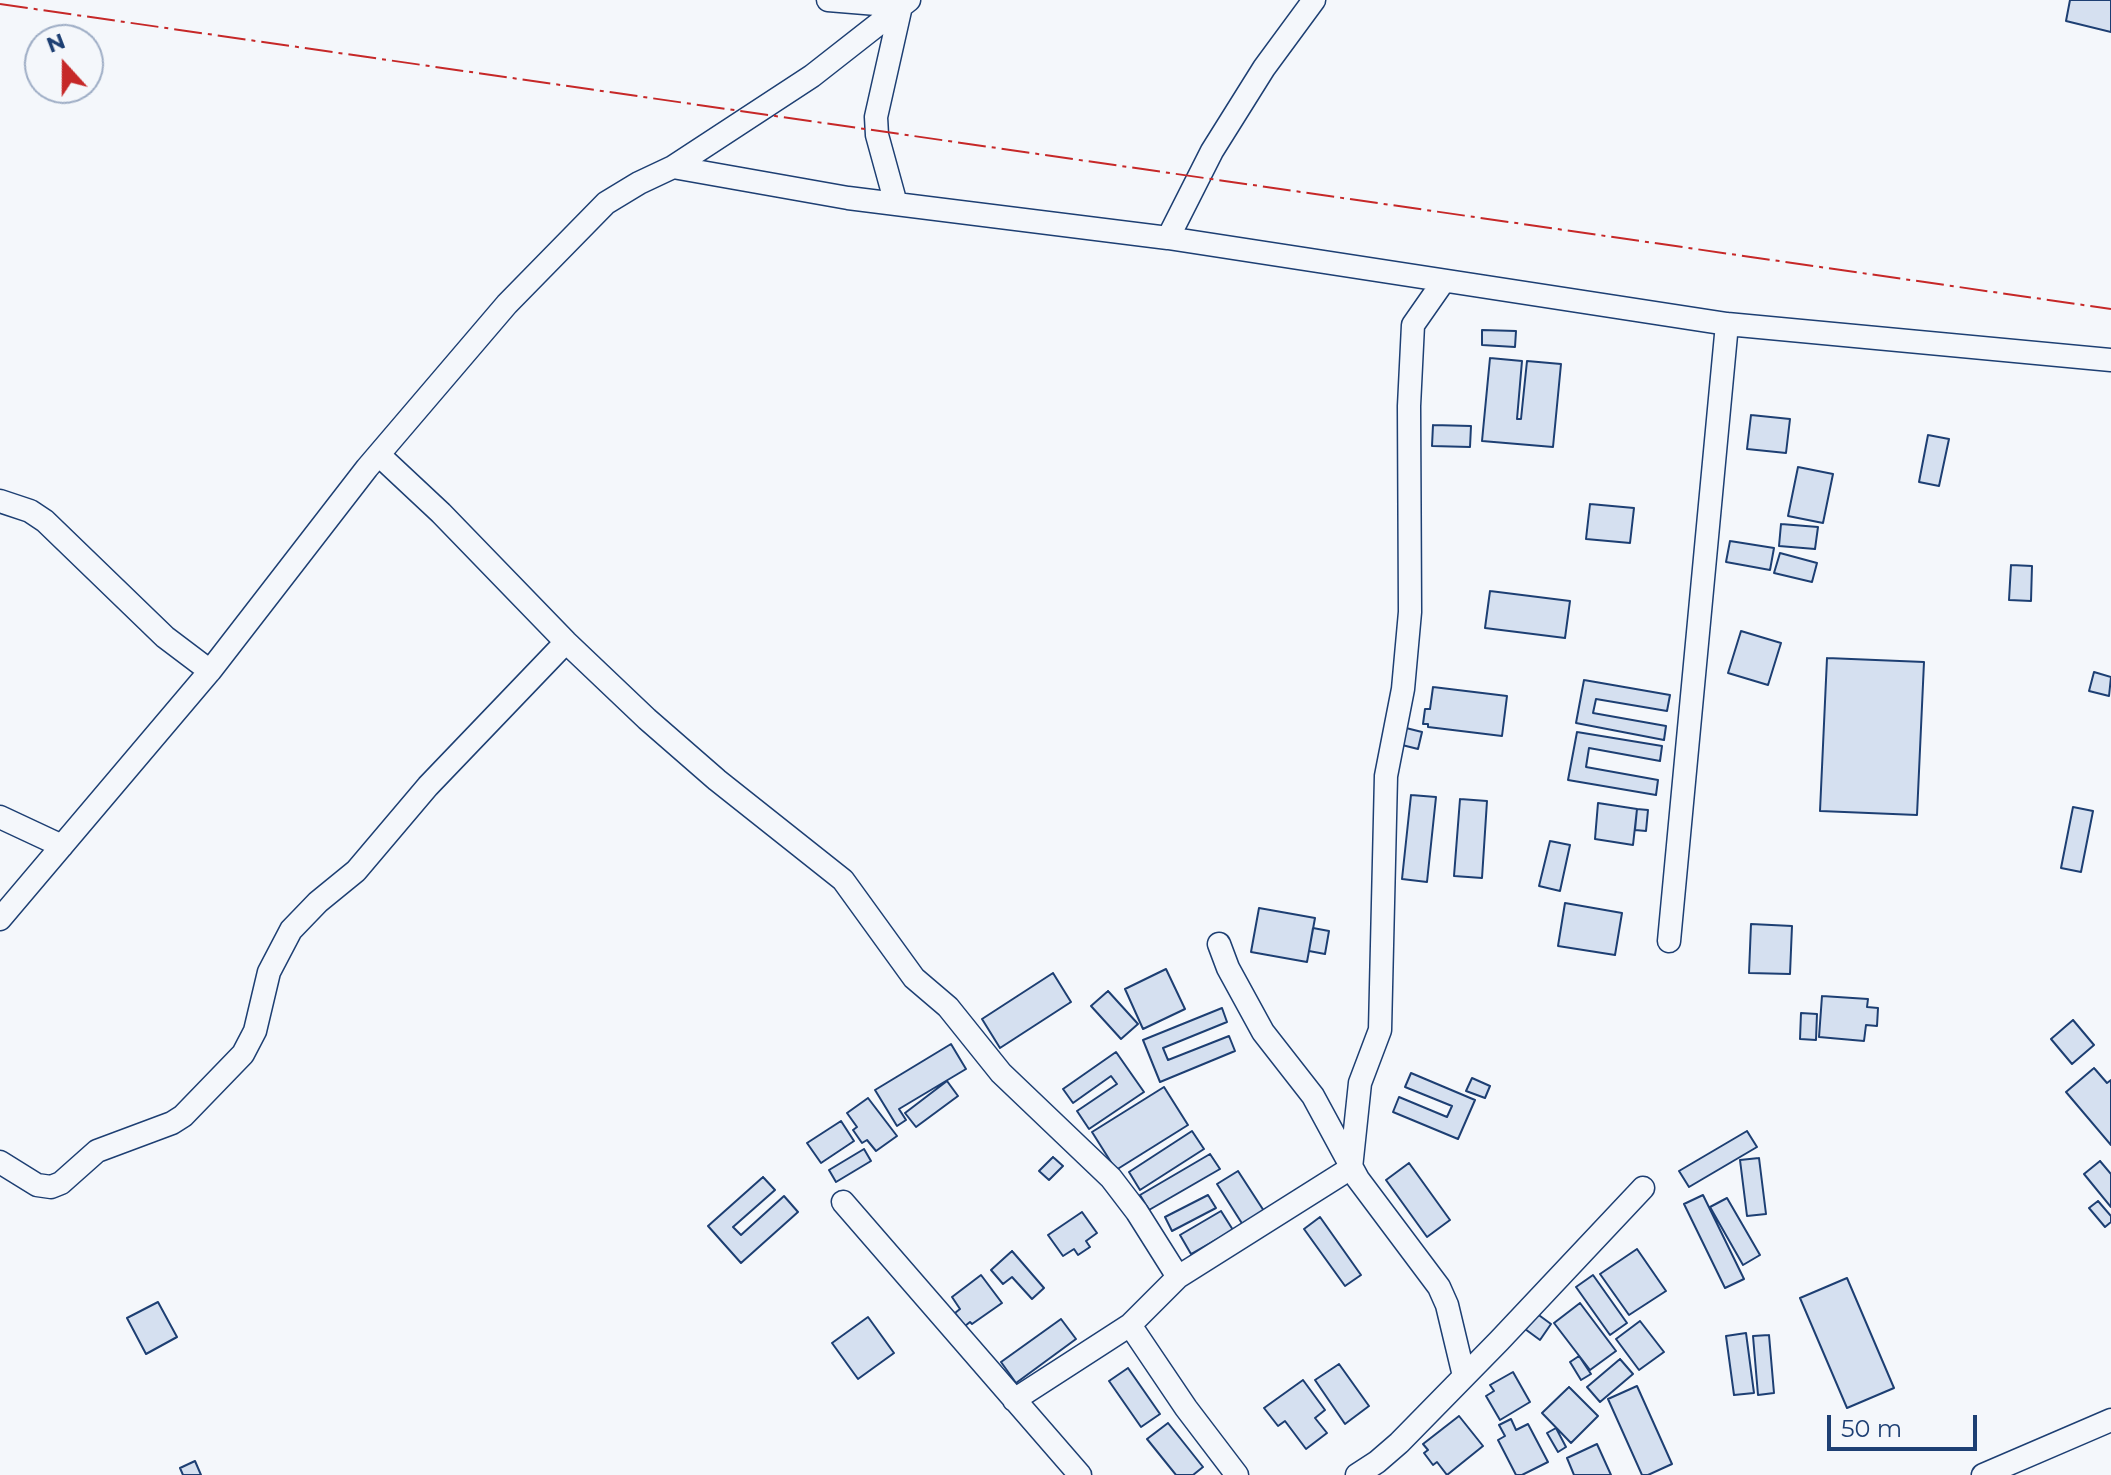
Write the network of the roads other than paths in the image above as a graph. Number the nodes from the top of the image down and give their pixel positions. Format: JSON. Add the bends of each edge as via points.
{"nodes":[{"id":1,"x":828,"y":0,"type":"edge"},
{"id":2,"x":1314,"y":0,"type":"edge"},
{"id":3,"x":905,"y":3,"type":"edge"},
{"id":4,"x":673,"y":167,"type":"junction"},
{"id":5,"x":896,"y":204,"type":"junction"},
{"id":6,"x":1168,"y":238,"type":"junction"},
{"id":7,"x":1443,"y":282,"type":"junction"},
{"id":8,"x":1727,"y":324,"type":"junction"},
{"id":9,"x":2111,"y":360,"type":"edge"},
{"id":10,"x":379,"y":455,"type":"junction"},
{"id":11,"x":0,"y":501,"type":"edge"},
{"id":12,"x":566,"y":642,"type":"junction"},
{"id":13,"x":210,"y":671,"type":"junction"},
{"id":14,"x":0,"y":817,"type":"edge"},
{"id":15,"x":62,"y":846,"type":"junction"},
{"id":16,"x":0,"y":919,"type":"edge"},
{"id":17,"x":1669,"y":941,"type":"dead end"},
{"id":18,"x":1219,"y":944,"type":"dead end"},
{"id":19,"x":0,"y":1162,"type":"edge"},
{"id":20,"x":1351,"y":1168,"type":"junction"},
{"id":21,"x":1643,"y":1188,"type":"dead end"},
{"id":22,"x":843,"y":1202,"type":"dead end"},
{"id":23,"x":1178,"y":1277,"type":"junction"},
{"id":24,"x":1130,"y":1325,"type":"junction"},
{"id":25,"x":1464,"y":1376,"type":"junction"},
{"id":26,"x":1014,"y":1400,"type":"junction"},
{"id":27,"x":2111,"y":1420,"type":"edge"},
{"id":28,"x":1382,"y":1469,"type":"edge"},
{"id":29,"x":1080,"y":1475,"type":"edge"},
{"id":30,"x":1237,"y":1475,"type":"edge"},
{"id":31,"x":1357,"y":1475,"type":"edge"},
{"id":32,"x":1983,"y":1475,"type":"edge"}],
"edges":[{"from":1,"to":3,"type":"street"},
{"from":2,"to":6,"type":"street","via":[[1212,151]]},
{"from":3,"to":4,"type":"street","via":[[812,76]]},
{"from":3,"to":5,"type":"street","via":[[876,117]]},
{"from":4,"to":5,"type":"street"},
{"from":4,"to":10,"type":"street","via":[[606,203],[507,304]]},
{"from":5,"to":6,"type":"street"},
{"from":6,"to":7,"type":"street"},
{"from":7,"to":8,"type":"street"},
{"from":7,"to":20,"type":"street","via":[[1413,325],[1410,612],[1403,689],[1386,776],[1380,1030],[1360,1083]]},
{"from":8,"to":9,"type":"street"},
{"from":8,"to":17,"type":"street"},
{"from":10,"to":12,"type":"street"},
{"from":10,"to":13,"type":"street"},
{"from":11,"to":13,"type":"street","via":[[45,521],[165,637]]},
{"from":12,"to":19,"type":"street","via":[[428,786],[356,871],[291,930],[269,972],[255,1031],[243,1054],[183,1116],[97,1151],[51,1187],[37,1185]]},
{"from":12,"to":23,"type":"street","via":[[717,780],[852,890],[914,978],[948,1007],[1001,1073],[1111,1178]]},
{"from":13,"to":15,"type":"street"},
{"from":14,"to":15,"type":"street"},
{"from":15,"to":16,"type":"street"},
{"from":18,"to":20,"type":"street","via":[[1263,1032],[1313,1096]]},
{"from":20,"to":23,"type":"street"},
{"from":20,"to":25,"type":"street","via":[[1439,1287]]},
{"from":21,"to":25,"type":"street"},
{"from":22,"to":26,"type":"street"},
{"from":23,"to":24,"type":"street"},
{"from":24,"to":26,"type":"street"},
{"from":24,"to":30,"type":"street"},
{"from":25,"to":28,"type":"street"},
{"from":26,"to":29,"type":"street"},
{"from":27,"to":32,"type":"street"},
{"from":28,"to":31,"type":"street"}]}
